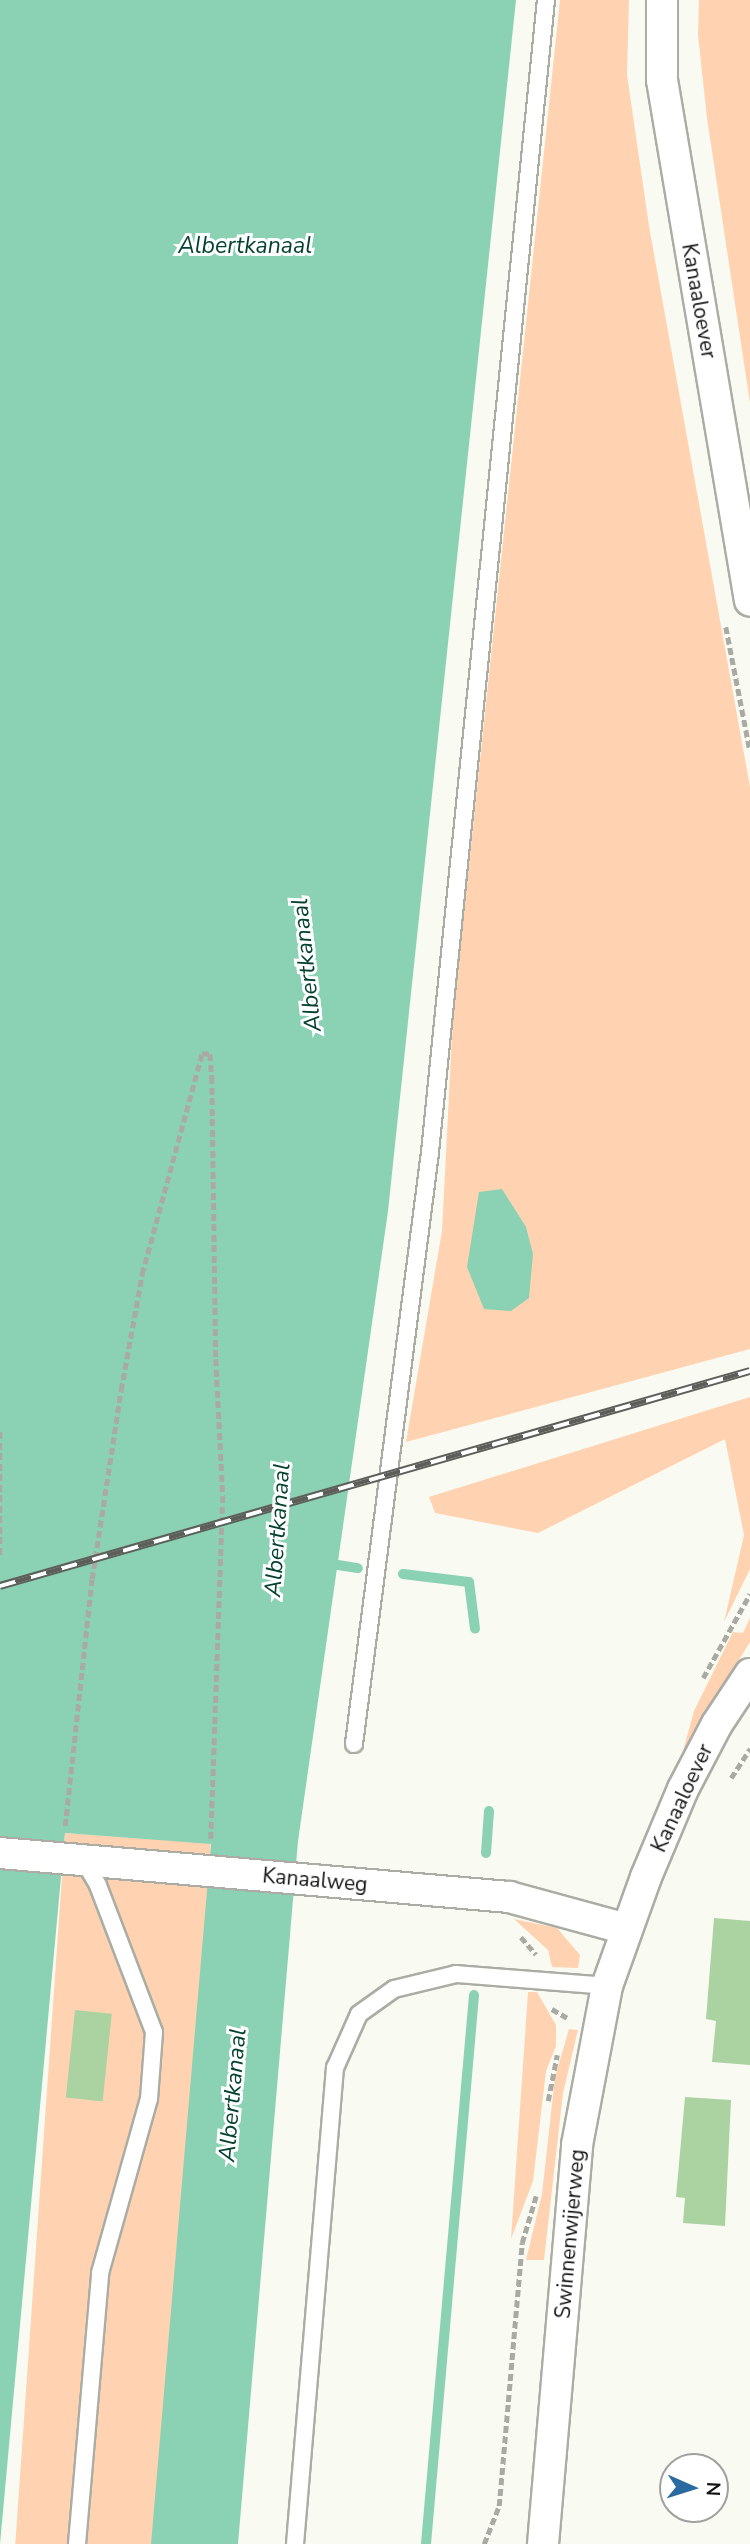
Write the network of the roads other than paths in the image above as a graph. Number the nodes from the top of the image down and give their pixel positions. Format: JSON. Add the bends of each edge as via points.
{"nodes":[{"id":1,"x":546,"y":0,"type":"edge"},
{"id":2,"x":662,"y":0,"type":"edge"},
{"id":3,"x":750,"y":601,"type":"edge"},
{"id":4,"x":750,"y":1674,"type":"edge"},
{"id":5,"x":354,"y":1744,"type":"dead end"},
{"id":6,"x":0,"y":1853,"type":"edge"},
{"id":7,"x":83,"y":1860,"type":"junction"},
{"id":8,"x":627,"y":1929,"type":"junction"},
{"id":9,"x":607,"y":1986,"type":"junction"},
{"id":10,"x":77,"y":2544,"type":"edge"},
{"id":11,"x":295,"y":2544,"type":"edge"},
{"id":12,"x":543,"y":2544,"type":"edge"}],
"edges":[{"from":1,"to":5,"type":"lane","via":[[429,1152]]},
{"from":2,"to":3,"type":"street","name":"Kanaaloever","via":[[662,80]]},
{"from":4,"to":8,"type":"street","name":"Kanaaloever","via":[[683,1789]]},
{"from":6,"to":7,"type":"street","name":"Kanaalweg"},
{"from":7,"to":8,"type":"street","name":"Kanaalweg","via":[[509,1897]]},
{"from":7,"to":10,"type":"lane","via":[[154,2032],[149,2099],[100,2273]]},
{"from":8,"to":9,"type":"street","name":"Swinnenwijerweg"},
{"from":9,"to":11,"type":"lane","via":[[456,1974],[394,1989],[359,2014],[335,2068]]},
{"from":9,"to":12,"type":"street","name":"Swinnenwijerweg","via":[[577,2145]]}]}
